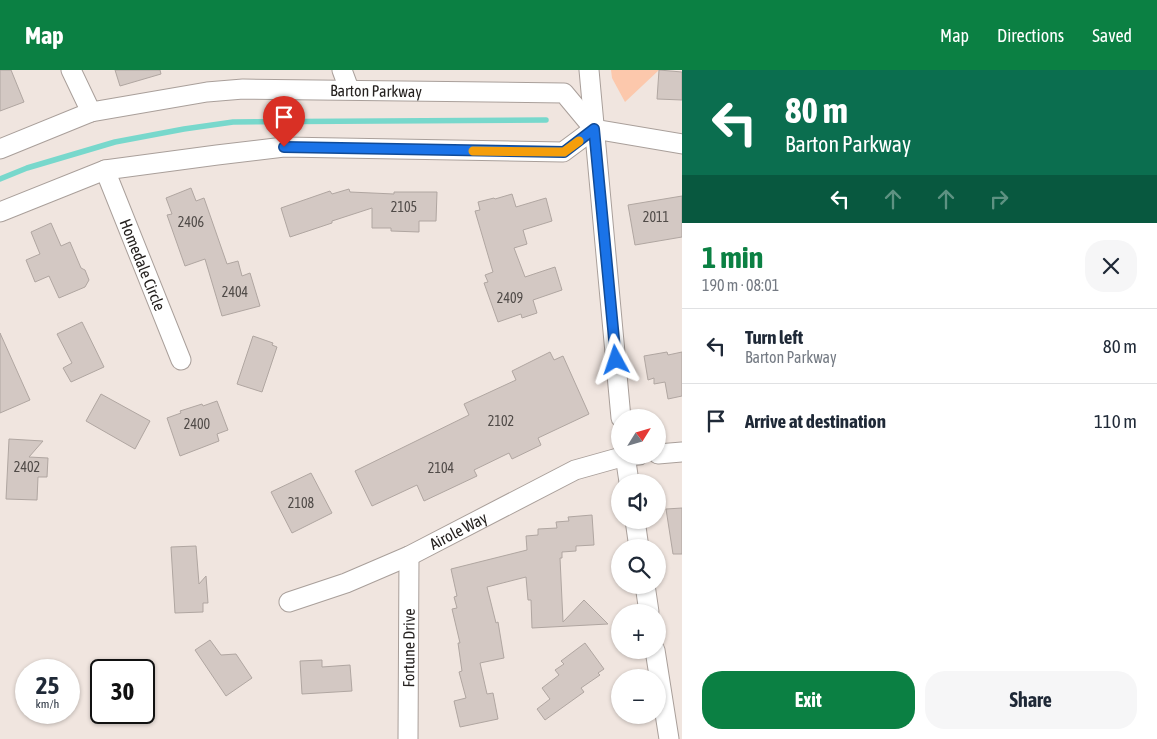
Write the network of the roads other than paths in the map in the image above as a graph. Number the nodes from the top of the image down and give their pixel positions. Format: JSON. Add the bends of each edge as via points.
{"nodes":[{"id":1,"x":71,"y":70,"type":"edge"},
{"id":2,"x":342,"y":70,"type":"edge"},
{"id":3,"x":588,"y":70,"type":"edge"},
{"id":4,"x":349,"y":90,"type":"junction"},
{"id":5,"x":91,"y":112,"type":"junction"},
{"id":6,"x":594,"y":129,"type":"junction"},
{"id":7,"x":682,"y":144,"type":"edge"},
{"id":8,"x":0,"y":148,"type":"edge"},
{"id":9,"x":105,"y":170,"type":"junction"},
{"id":10,"x":0,"y":212,"type":"edge"},
{"id":11,"x":181,"y":360,"type":"dead end"},
{"id":12,"x":620,"y":409,"type":"edge"},
{"id":13,"x":682,"y":452,"type":"edge"},
{"id":14,"x":666,"y":453,"type":"edge"},
{"id":15,"x":611,"y":460,"type":"edge"},
{"id":16,"x":409,"y":556,"type":"junction"},
{"id":17,"x":289,"y":602,"type":"dead end"},
{"id":18,"x":656,"y":659,"type":"edge"},
{"id":19,"x":408,"y":739,"type":"edge"},
{"id":20,"x":669,"y":739,"type":"edge"}],
"edges":[{"from":1,"to":5,"type":"street"},
{"from":2,"to":4,"type":"street"},
{"from":3,"to":6,"type":"street"},
{"from":4,"to":5,"type":"street","name":"Barton Parkway","via":[[207,92]]},
{"from":4,"to":6,"type":"street","name":"Barton Parkway","via":[[564,93]]},
{"from":5,"to":8,"type":"street","name":"Barton Parkway"},
{"from":6,"to":7,"type":"street"},
{"from":6,"to":9,"type":"street","via":[[564,152],[284,147]]},
{"from":6,"to":12,"type":"street"},
{"from":9,"to":10,"type":"street"},
{"from":9,"to":11,"type":"street","name":"Homedale Circle"},
{"from":13,"to":14,"type":"street"},
{"from":15,"to":16,"type":"street","name":"Airole Way","via":[[575,470]]},
{"from":16,"to":17,"type":"street","name":"Airole Way","via":[[346,583]]},
{"from":16,"to":19,"type":"street","name":"Fortune Drive"},
{"from":18,"to":20,"type":"street"}]}
